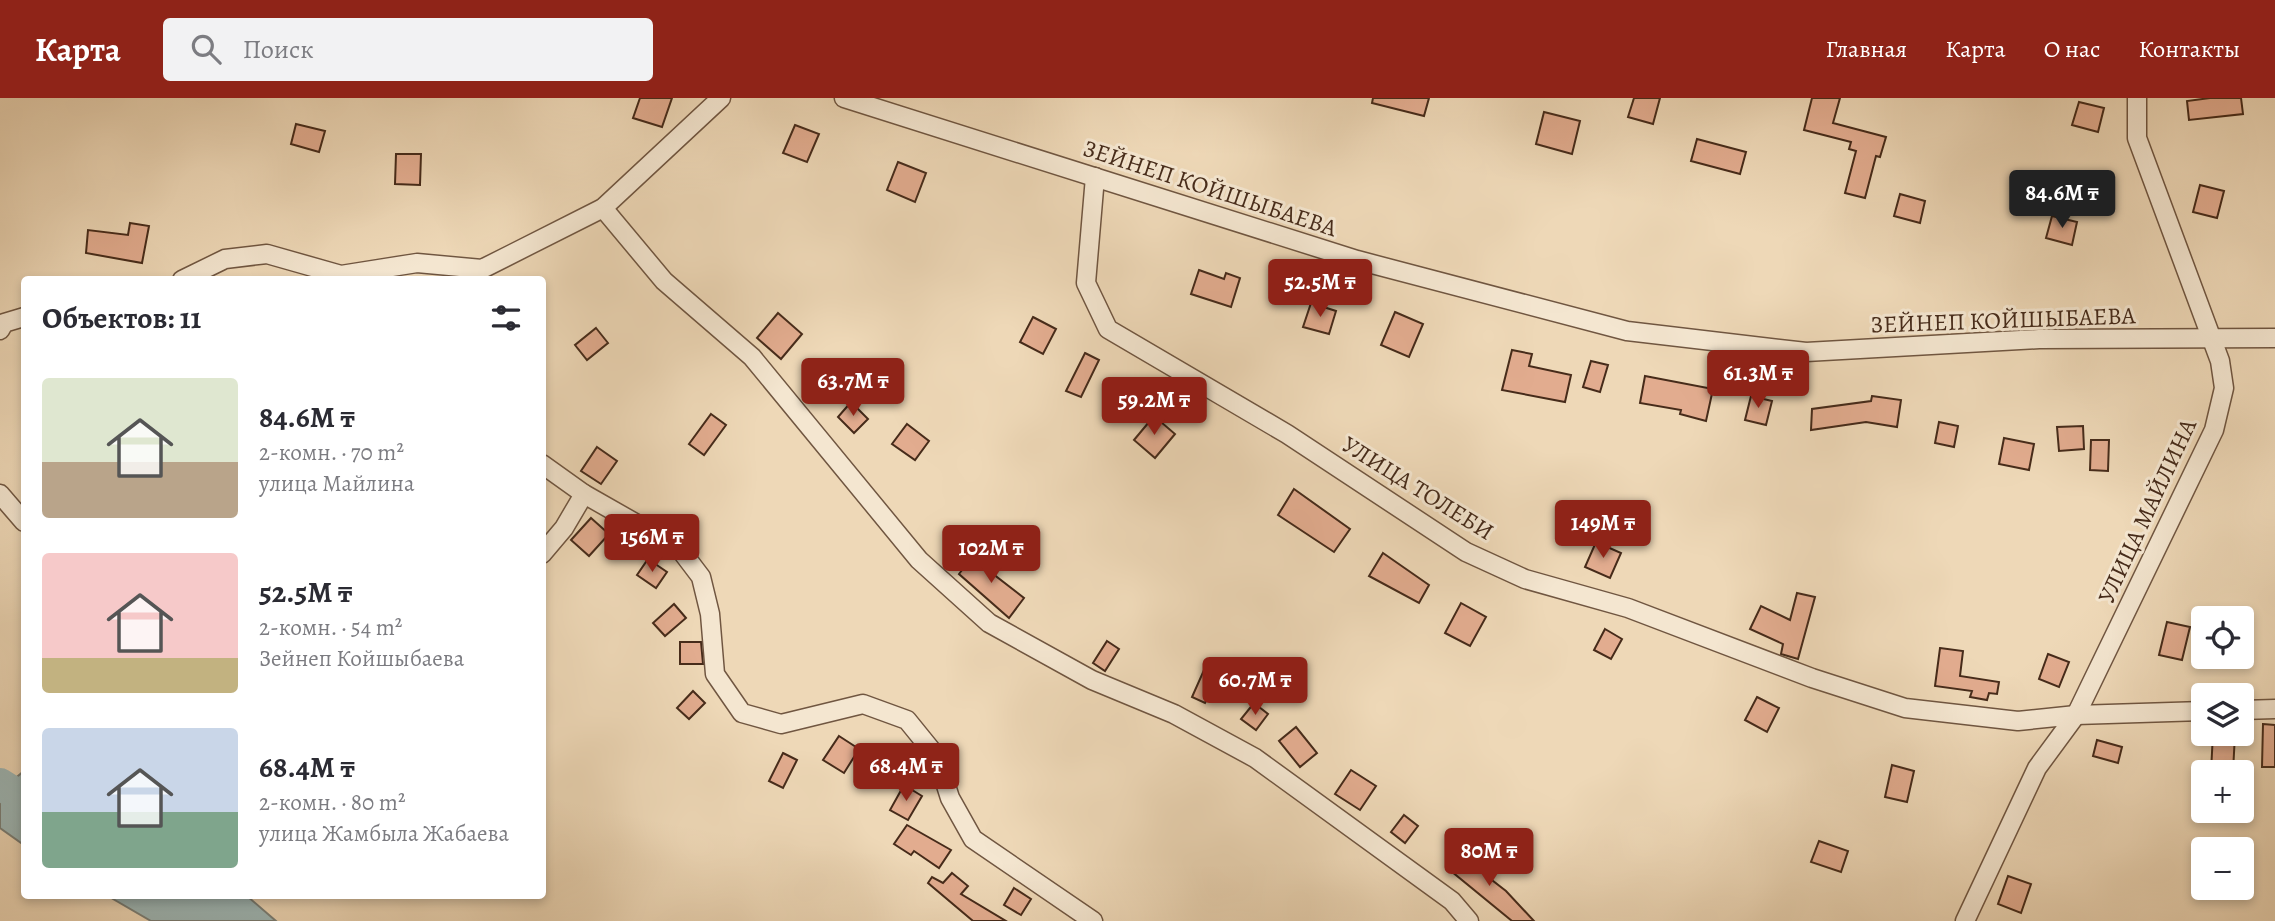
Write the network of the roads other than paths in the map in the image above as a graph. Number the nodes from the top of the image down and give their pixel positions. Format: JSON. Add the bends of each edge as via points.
{"nodes":[{"id":1,"x":721,"y":98,"type":"edge"},
{"id":2,"x":844,"y":98,"type":"edge"},
{"id":3,"x":2137,"y":98,"type":"edge"},
{"id":4,"x":1096,"y":177,"type":"junction"},
{"id":5,"x":603,"y":208,"type":"junction"},
{"id":6,"x":479,"y":274,"type":"edge"},
{"id":7,"x":190,"y":276,"type":"edge"},
{"id":8,"x":21,"y":318,"type":"edge"},
{"id":9,"x":0,"y":330,"type":"edge"},
{"id":10,"x":2212,"y":338,"type":"junction"},
{"id":11,"x":2275,"y":338,"type":"edge"},
{"id":12,"x":546,"y":467,"type":"edge"},
{"id":13,"x":0,"y":494,"type":"edge"},
{"id":14,"x":584,"y":494,"type":"junction"},
{"id":15,"x":21,"y":518,"type":"edge"},
{"id":16,"x":546,"y":549,"type":"edge"},
{"id":17,"x":2275,"y":709,"type":"edge"},
{"id":18,"x":2254,"y":710,"type":"edge"},
{"id":19,"x":2191,"y":711,"type":"edge"},
{"id":20,"x":2076,"y":715,"type":"junction"},
{"id":21,"x":1093,"y":921,"type":"edge"},
{"id":22,"x":1469,"y":921,"type":"edge"},
{"id":23,"x":1965,"y":921,"type":"edge"}],
"edges":[{"from":1,"to":5,"type":"street"},
{"from":2,"to":4,"type":"street","name":"ЗЕЙНЕП КОЙШЫБАЕВА"},
{"from":3,"to":10,"type":"street","name":"УЛИЦА МАЙЛИНА","via":[[2137,138]]},
{"from":4,"to":10,"type":"street","name":"ЗЕЙНЕП КОЙШЫБАЕВА","via":[[1357,260],[1627,331],[1806,352],[2039,339]]},
{"from":4,"to":20,"type":"street","name":"УЛИЦА ТОЛЕБИ","via":[[1086,283],[1108,329],[1287,434],[1466,552],[1525,579],[1628,608],[1905,708],[2018,721]]},
{"from":5,"to":6,"type":"street"},
{"from":5,"to":22,"type":"street","via":[[664,281],[752,357],[919,560],[989,623],[1092,680],[1174,714],[1255,758],[1452,901]]},
{"from":6,"to":7,"type":"street","via":[[417,263],[341,275],[267,254],[225,259]]},
{"from":8,"to":9,"type":"street","via":[[4,323]]},
{"from":10,"to":11,"type":"street","name":"ЗЕЙНЕП КОЙШЫБАЕВА"},
{"from":10,"to":20,"type":"street","name":"УЛИЦА МАЙЛИНА","via":[[2224,388],[2214,430]]},
{"from":12,"to":14,"type":"street"},
{"from":13,"to":15,"type":"street"},
{"from":14,"to":16,"type":"street"},
{"from":14,"to":21,"type":"street","via":[[679,548],[701,577],[710,614],[715,674],[742,713],[782,724],[863,704],[907,720],[937,757],[950,798],[973,839]]},
{"from":17,"to":18,"type":"street"},
{"from":19,"to":20,"type":"street","name":"УЛИЦА ТОЛЕБИ"},
{"from":20,"to":23,"type":"street","name":"УЛИЦА МАЙЛИНА","via":[[2037,768]]}]}
